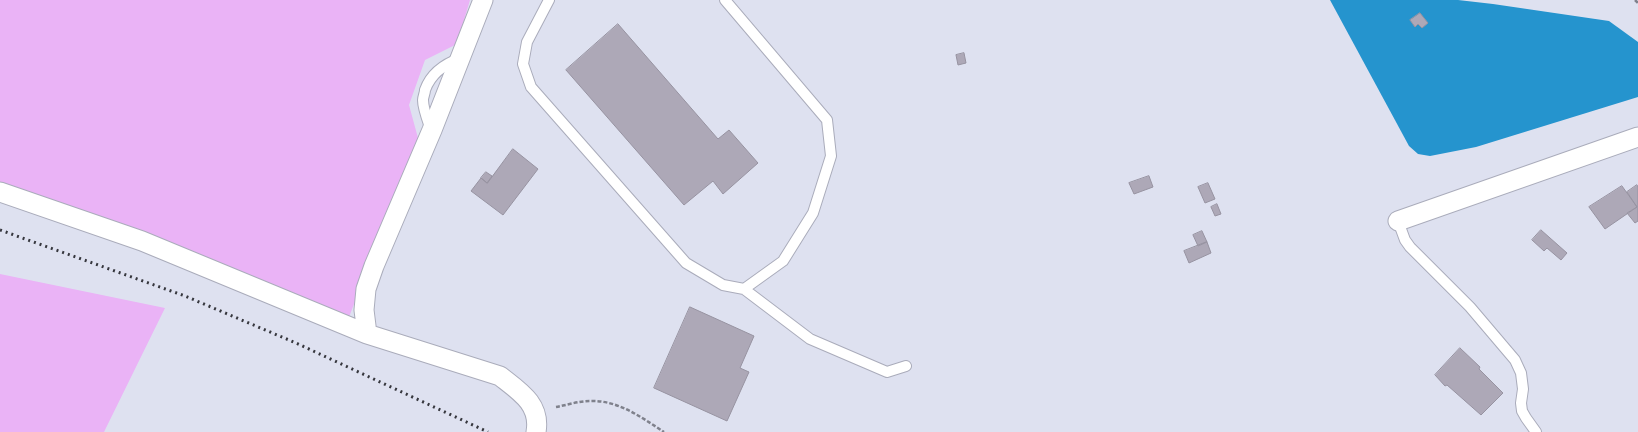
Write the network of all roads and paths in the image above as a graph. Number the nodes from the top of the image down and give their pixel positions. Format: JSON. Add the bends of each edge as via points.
{"nodes":[{"id":1,"x":483,"y":0,"type":"edge"},
{"id":2,"x":549,"y":0,"type":"edge"},
{"id":3,"x":725,"y":0,"type":"edge"},
{"id":4,"x":1635,"y":0,"type":"edge"},
{"id":5,"x":1638,"y":3,"type":"edge"},
{"id":6,"x":1638,"y":137,"type":"edge"},
{"id":7,"x":0,"y":192,"type":"edge"},
{"id":8,"x":1398,"y":221,"type":"joint"},
{"id":9,"x":744,"y":289,"type":"junction"},
{"id":10,"x":367,"y":334,"type":"junction"},
{"id":11,"x":906,"y":366,"type":"dead end"},
{"id":12,"x":536,"y":411,"type":"junction"},
{"id":13,"x":536,"y":432,"type":"edge"},
{"id":14,"x":664,"y":432,"type":"edge"},
{"id":15,"x":1536,"y":432,"type":"edge"}],
"edges":[{"from":1,"to":10,"type":"street","via":[[366,289],[364,310]]},
{"from":2,"to":9,"type":"lane","via":[[527,42],[523,64],[531,87],[686,263],[723,285]]},
{"from":3,"to":9,"type":"lane","via":[[827,120],[832,156],[813,213],[783,261]]},
{"from":4,"to":5,"type":"path"},
{"from":6,"to":8,"type":"street"},
{"from":7,"to":10,"type":"street","via":[[142,241]]},
{"from":8,"to":15,"type":"lane","via":[[1410,247],[1470,307],[1515,360],[1521,373],[1522,410]]},
{"from":9,"to":11,"type":"lane","via":[[810,339],[887,372]]},
{"from":10,"to":12,"type":"street","via":[[500,376],[530,402]]},
{"from":12,"to":13,"type":"street"},
{"from":12,"to":14,"type":"path","via":[[589,401],[606,402],[629,410]]}]}
